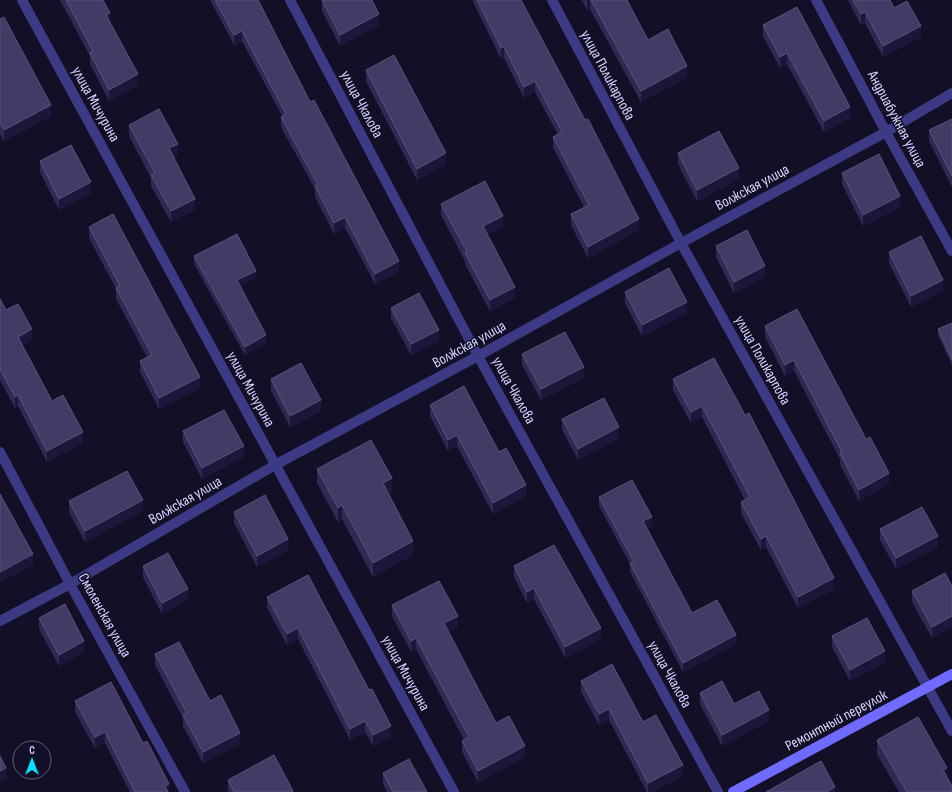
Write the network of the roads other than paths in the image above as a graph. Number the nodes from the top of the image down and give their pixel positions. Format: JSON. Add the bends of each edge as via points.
{"nodes":[{"id":1,"x":22,"y":0,"type":"edge"},
{"id":2,"x":290,"y":0,"type":"edge"},
{"id":3,"x":552,"y":0,"type":"edge"},
{"id":4,"x":816,"y":0,"type":"edge"},
{"id":5,"x":952,"y":93,"type":"edge"},
{"id":6,"x":886,"y":132,"type":"junction"},
{"id":7,"x":681,"y":243,"type":"junction"},
{"id":8,"x":952,"y":251,"type":"edge"},
{"id":9,"x":478,"y":356,"type":"junction"},
{"id":10,"x":0,"y":452,"type":"edge"},
{"id":11,"x":275,"y":465,"type":"junction"},
{"id":12,"x":70,"y":584,"type":"junction"},
{"id":13,"x":0,"y":621,"type":"edge"},
{"id":14,"x":952,"y":674,"type":"edge"},
{"id":15,"x":928,"y":688,"type":"junction"},
{"id":16,"x":952,"y":732,"type":"edge"},
{"id":17,"x":185,"y":792,"type":"edge"},
{"id":18,"x":454,"y":792,"type":"edge"},
{"id":19,"x":718,"y":792,"type":"edge"},
{"id":20,"x":733,"y":792,"type":"edge"}],
"edges":[{"from":1,"to":11,"type":"street","name":"улица Мичурина"},
{"from":2,"to":9,"type":"street","name":"улица Чкалова"},
{"from":3,"to":7,"type":"street","name":"улица Поликарпова"},
{"from":4,"to":6,"type":"street","name":"Андриабужная улица"},
{"from":5,"to":6,"type":"street","name":"Волжская улица"},
{"from":6,"to":7,"type":"street","name":"Волжская улица"},
{"from":6,"to":8,"type":"street","name":"Андриабужная улица"},
{"from":7,"to":9,"type":"street","name":"Волжская улица"},
{"from":7,"to":15,"type":"street","name":"улица Поликарпова"},
{"from":9,"to":11,"type":"street","name":"Волжская улица"},
{"from":9,"to":19,"type":"street","name":"улица Чкалова"},
{"from":10,"to":12,"type":"street","name":"Смоленская улица"},
{"from":11,"to":12,"type":"street","name":"Волжская улица"},
{"from":11,"to":18,"type":"street","name":"улица Мичурина"},
{"from":12,"to":13,"type":"street","name":"Волжская улица"},
{"from":12,"to":17,"type":"street","name":"Смоленская улица"},
{"from":14,"to":15,"type":"main road","name":"Ремонтный переулок"},
{"from":15,"to":16,"type":"street","name":"улица Поликарпова"},
{"from":15,"to":20,"type":"main road","name":"Ремонтный переулок"}]}
